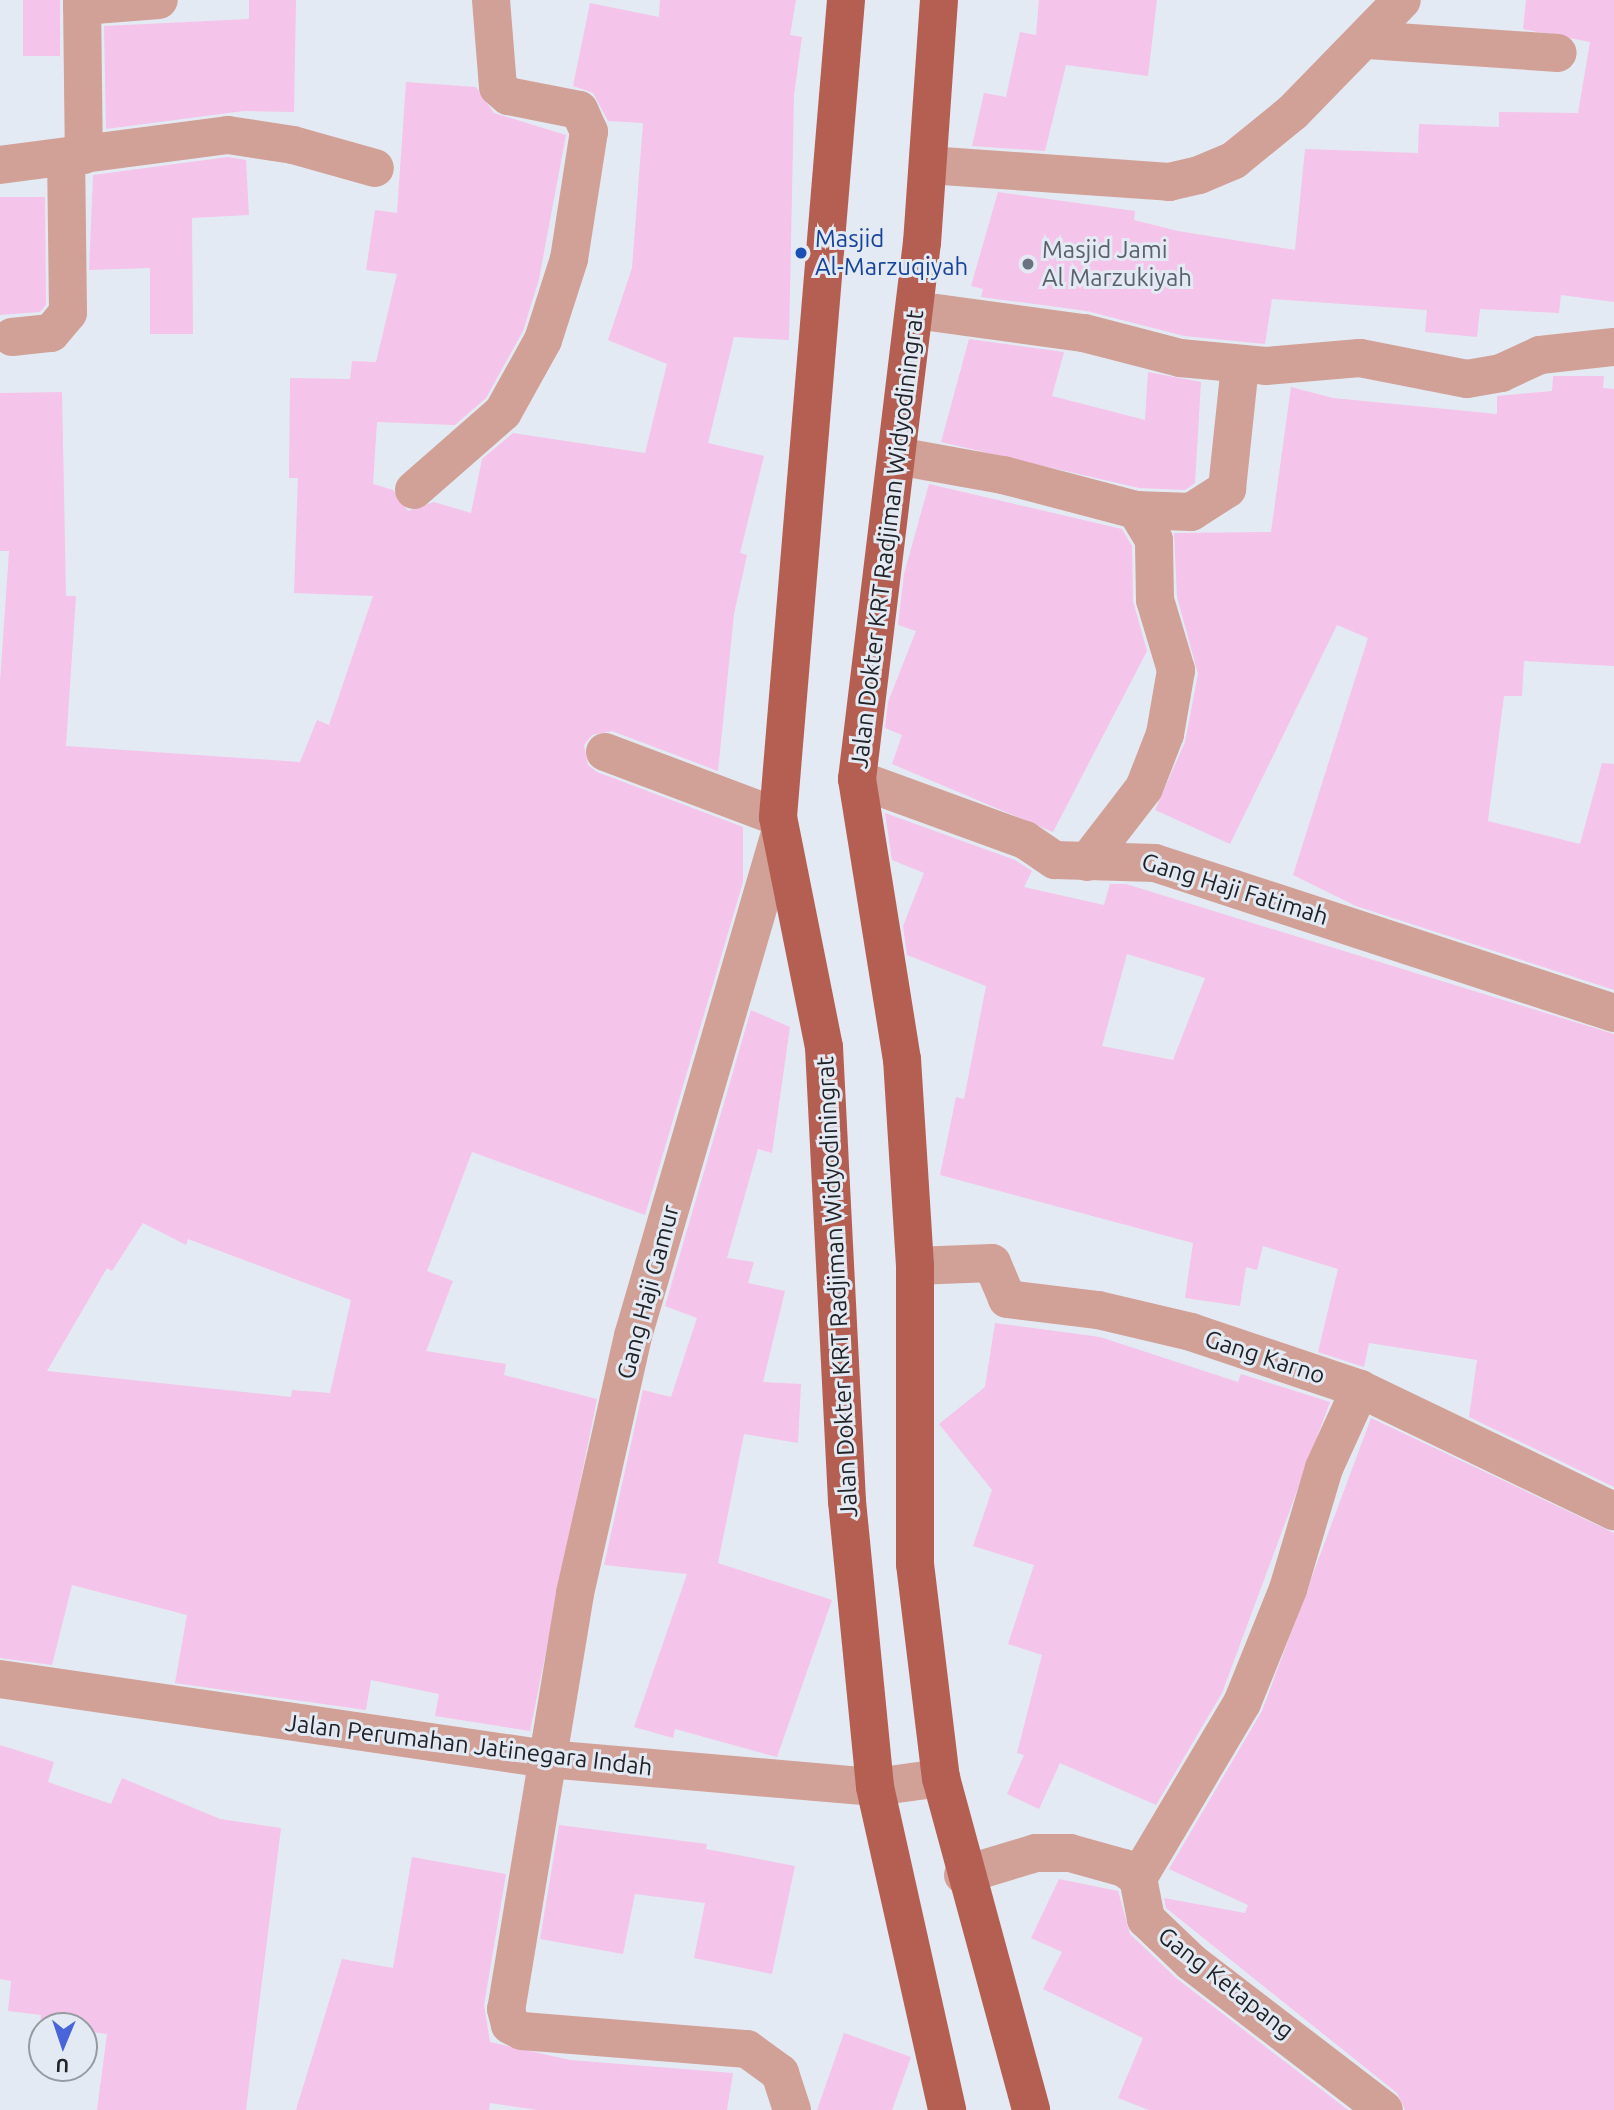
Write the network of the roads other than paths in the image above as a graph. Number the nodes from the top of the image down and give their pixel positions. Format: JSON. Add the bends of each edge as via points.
{"nodes":[{"id":1,"x":159,"y":0,"type":"edge"},
{"id":2,"x":491,"y":0,"type":"edge"},
{"id":3,"x":846,"y":0,"type":"edge"},
{"id":4,"x":939,"y":0,"type":"edge"},
{"id":5,"x":1402,"y":0,"type":"edge"},
{"id":6,"x":82,"y":3,"type":"edge"},
{"id":7,"x":1368,"y":40,"type":"junction"},
{"id":8,"x":1558,"y":53,"type":"dead end"},
{"id":9,"x":75,"y":157,"type":"junction"},
{"id":10,"x":0,"y":165,"type":"edge"},
{"id":11,"x":928,"y":165,"type":"junction"},
{"id":12,"x":375,"y":168,"type":"dead end"},
{"id":13,"x":915,"y":310,"type":"junction"},
{"id":14,"x":12,"y":337,"type":"dead end"},
{"id":15,"x":1614,"y":347,"type":"edge"},
{"id":16,"x":1240,"y":365,"type":"junction"},
{"id":17,"x":897,"y":456,"type":"junction"},
{"id":18,"x":414,"y":490,"type":"dead end"},
{"id":19,"x":1136,"y":510,"type":"junction"},
{"id":20,"x":605,"y":752,"type":"dead end"},
{"id":21,"x":857,"y":779,"type":"junction"},
{"id":22,"x":779,"y":825,"type":"junction"},
{"id":23,"x":1087,"y":862,"type":"junction"},
{"id":24,"x":1614,"y":1013,"type":"edge"},
{"id":25,"x":915,"y":1266,"type":"junction"},
{"id":26,"x":1360,"y":1389,"type":"junction"},
{"id":27,"x":1614,"y":1511,"type":"edge"},
{"id":28,"x":0,"y":1679,"type":"edge"},
{"id":29,"x":547,"y":1759,"type":"junction"},
{"id":30,"x":941,"y":1777,"type":"junction"},
{"id":31,"x":875,"y":1787,"type":"junction"},
{"id":32,"x":962,"y":1875,"type":"junction"},
{"id":33,"x":1138,"y":1878,"type":"junction"},
{"id":34,"x":792,"y":2110,"type":"edge"},
{"id":35,"x":947,"y":2110,"type":"edge"},
{"id":36,"x":1031,"y":2110,"type":"edge"},
{"id":37,"x":1384,"y":2110,"type":"edge"}],
"edges":[{"from":1,"to":6,"type":"street"},
{"from":2,"to":18,"type":"street","via":[[498,87],[508,96],[579,110],[586,121],[575,221],[543,340],[503,412]]},
{"from":3,"to":22,"type":"main road","name":"Jalan Dokter KRT Radjiman Widyodiningrat"},
{"from":4,"to":11,"type":"main road","name":"Jalan Dokter KRT Radjiman Widyodiningrat"},
{"from":5,"to":7,"type":"street"},
{"from":6,"to":9,"type":"street"},
{"from":7,"to":8,"type":"street"},
{"from":7,"to":11,"type":"street","via":[[1234,160],[1199,175],[1168,182]]},
{"from":9,"to":10,"type":"street"},
{"from":9,"to":12,"type":"street","via":[[251,136]]},
{"from":9,"to":14,"type":"street","via":[[68,313],[51,332]]},
{"from":11,"to":13,"type":"main road","name":"Jalan Dokter KRT Radjiman Widyodiningrat"},
{"from":13,"to":16,"type":"street","via":[[1084,333],[1180,358]]},
{"from":13,"to":17,"type":"main road","name":"Jalan Dokter KRT Radjiman Widyodiningrat"},
{"from":15,"to":16,"type":"street","via":[[1540,355],[1502,373],[1467,379],[1360,358]]},
{"from":16,"to":19,"type":"street","via":[[1227,489],[1191,512]]},
{"from":17,"to":19,"type":"street"},
{"from":17,"to":21,"type":"main road","name":"Jalan Dokter KRT Radjiman Widyodiningrat"},
{"from":19,"to":23,"type":"street","via":[[1154,540],[1156,600],[1176,670],[1165,734],[1144,788]]},
{"from":20,"to":22,"type":"street"},
{"from":21,"to":23,"type":"street","name":"Gang Haji Fatimah","via":[[1026,840],[1055,860]]},
{"from":21,"to":25,"type":"main road","name":"Jalan Dokter KRT Radjiman Widyodiningrat","via":[[894,983]]},
{"from":22,"to":29,"type":"street","name":"Gang Haji Gamur","via":[[633,1336],[575,1594]]},
{"from":22,"to":31,"type":"main road","name":"Jalan Dokter KRT Radjiman Widyodiningrat","via":[[825,1058],[847,1502]]},
{"from":23,"to":24,"type":"street","name":"Gang Haji Fatimah","via":[[1155,863]]},
{"from":25,"to":26,"type":"street","name":"Gang Karno","via":[[992,1264],[1007,1299],[1098,1310],[1191,1332]]},
{"from":25,"to":30,"type":"main road","name":"Jalan Dokter KRT Radjiman Widyodiningrat","via":[[915,1564]]},
{"from":26,"to":27,"type":"street","name":"Gang Karno"},
{"from":26,"to":33,"type":"street","via":[[1324,1468],[1288,1589],[1242,1703]]},
{"from":28,"to":29,"type":"street","name":"Jalan Perumahan Jatinegara Indah"},
{"from":29,"to":31,"type":"street","name":"Jalan Perumahan Jatinegara Indah"},
{"from":29,"to":34,"type":"street","name":"Gang Haji Gamur","via":[[506,2009],[510,2025],[522,2031],[747,2049],[780,2073]]},
{"from":30,"to":31,"type":"street","name":"Jalan Perumahan Jatinegara Indah"},
{"from":30,"to":32,"type":"main road","name":"Jalan Dokter KRT Radjiman Widyodiningrat"},
{"from":31,"to":35,"type":"main road","name":"Jalan Dokter KRT Radjiman Widyodiningrat"},
{"from":32,"to":33,"type":"street","via":[[1036,1853],[1070,1853],[1124,1868]]},
{"from":32,"to":36,"type":"main road","name":"Jalan Dokter KRT Radjiman Widyodiningrat"},
{"from":33,"to":37,"type":"street","name":"Gang Ketapang","via":[[1146,1919],[1191,1962]]}]}
